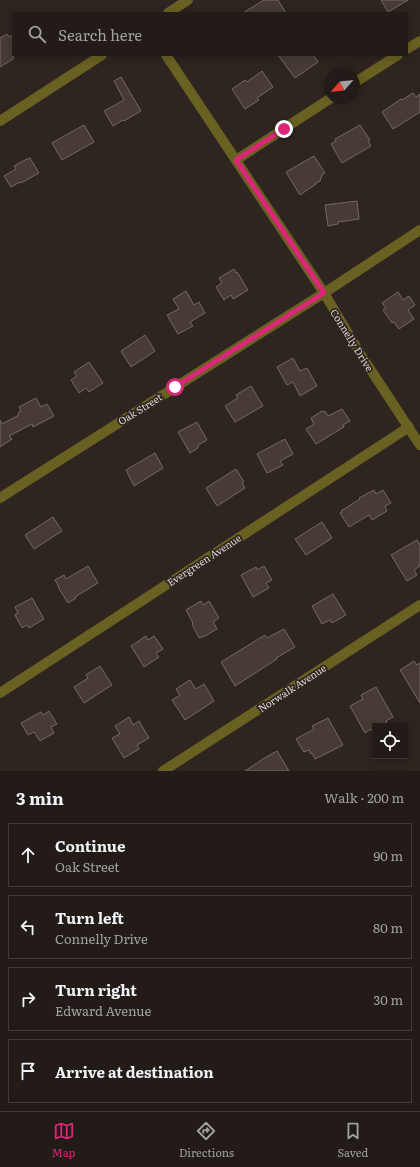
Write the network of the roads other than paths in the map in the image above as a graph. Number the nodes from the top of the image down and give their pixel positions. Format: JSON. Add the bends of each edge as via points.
{"nodes":[{"id":1,"x":188,"y":0,"type":"edge"},
{"id":2,"x":170,"y":12,"type":"edge"},
{"id":3,"x":420,"y":41,"type":"edge"},
{"id":4,"x":408,"y":48,"type":"edge"},
{"id":5,"x":100,"y":56,"type":"edge"},
{"id":6,"x":167,"y":56,"type":"edge"},
{"id":7,"x":396,"y":56,"type":"edge"},
{"id":8,"x":360,"y":80,"type":"edge"},
{"id":9,"x":324,"y":103,"type":"edge"},
{"id":10,"x":0,"y":121,"type":"edge"},
{"id":11,"x":236,"y":160,"type":"junction"},
{"id":12,"x":420,"y":230,"type":"edge"},
{"id":13,"x":324,"y":293,"type":"junction"},
{"id":14,"x":409,"y":427,"type":"junction"},
{"id":15,"x":420,"y":445,"type":"edge"},
{"id":16,"x":0,"y":498,"type":"edge"},
{"id":17,"x":420,"y":604,"type":"edge"},
{"id":18,"x":0,"y":694,"type":"edge"},
{"id":19,"x":164,"y":771,"type":"edge"}],
"edges":[{"from":1,"to":2,"type":"street"},
{"from":3,"to":4,"type":"street"},
{"from":5,"to":10,"type":"street"},
{"from":6,"to":11,"type":"street","name":"Connelly Drive"},
{"from":7,"to":8,"type":"street"},
{"from":9,"to":11,"type":"street"},
{"from":11,"to":13,"type":"street","name":"Connelly Drive"},
{"from":12,"to":13,"type":"street","name":"Oak Street"},
{"from":13,"to":14,"type":"street","name":"Connelly Drive"},
{"from":13,"to":16,"type":"street","name":"Oak Street"},
{"from":14,"to":15,"type":"street","name":"Connelly Drive"},
{"from":14,"to":18,"type":"street","name":"Evergreen Avenue"},
{"from":17,"to":19,"type":"street","name":"Norwalk Avenue"}]}
